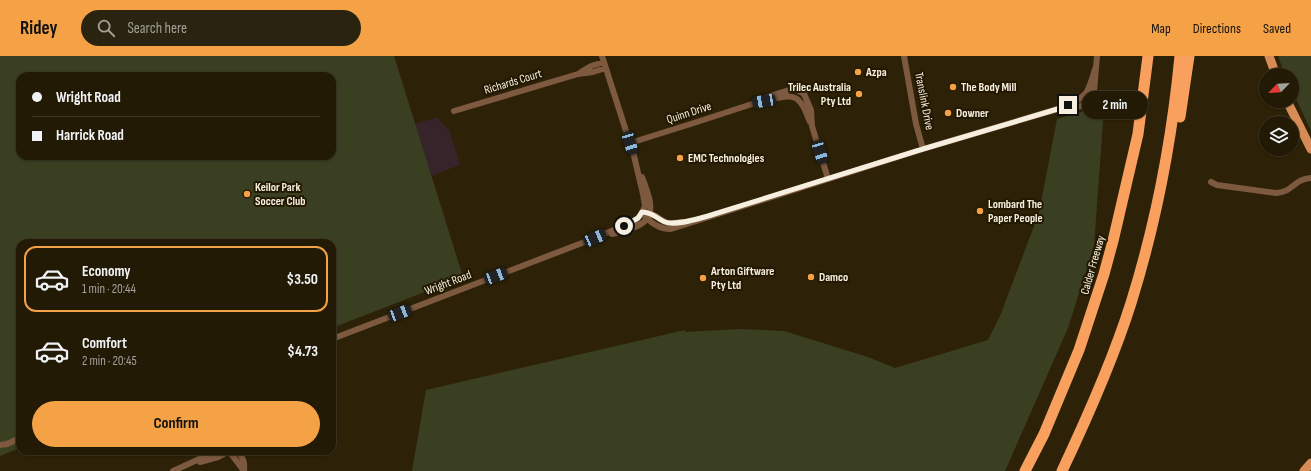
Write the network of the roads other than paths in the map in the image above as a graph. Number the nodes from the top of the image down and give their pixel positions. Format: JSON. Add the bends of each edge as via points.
{"nodes":[{"id":1,"x":904,"y":56,"type":"edge"},
{"id":2,"x":1097,"y":56,"type":"edge"},
{"id":3,"x":1140,"y":56,"type":"edge"},
{"id":4,"x":1148,"y":56,"type":"edge"},
{"id":5,"x":1180,"y":56,"type":"edge"},
{"id":6,"x":1189,"y":56,"type":"edge"},
{"id":7,"x":1269,"y":56,"type":"edge"},
{"id":8,"x":603,"y":59,"type":"edge"},
{"id":9,"x":606,"y":68,"type":"junction"},
{"id":10,"x":1273,"y":68,"type":"edge"},
{"id":11,"x":578,"y":74,"type":"junction"},
{"id":12,"x":1290,"y":108,"type":"edge"},
{"id":13,"x":454,"y":111,"type":"dead end"},
{"id":14,"x":1138,"y":134,"type":"junction"},
{"id":15,"x":630,"y":143,"type":"junction"},
{"id":16,"x":923,"y":149,"type":"junction"},
{"id":17,"x":1311,"y":149,"type":"edge"},
{"id":18,"x":634,"y":156,"type":"junction"},
{"id":19,"x":1311,"y":178,"type":"edge"},
{"id":20,"x":828,"y":179,"type":"junction"},
{"id":21,"x":1211,"y":182,"type":"dead end"},
{"id":22,"x":642,"y":212,"type":"junction"},
{"id":23,"x":649,"y":216,"type":"junction"},
{"id":24,"x":595,"y":238,"type":"junction"},
{"id":25,"x":1131,"y":303,"type":"junction"},
{"id":26,"x":336,"y":337,"type":"edge"},
{"id":27,"x":16,"y":440,"type":"edge"},
{"id":28,"x":0,"y":446,"type":"edge"},
{"id":29,"x":208,"y":455,"type":"edge"},
{"id":30,"x":220,"y":455,"type":"edge"},
{"id":31,"x":232,"y":455,"type":"edge"},
{"id":32,"x":240,"y":455,"type":"edge"},
{"id":33,"x":185,"y":466,"type":"junction"},
{"id":34,"x":173,"y":471,"type":"edge"},
{"id":35,"x":244,"y":471,"type":"edge"},
{"id":36,"x":1025,"y":471,"type":"edge"},
{"id":37,"x":1062,"y":471,"type":"edge"}],
"edges":[{"from":1,"to":16,"type":"street","name":"Translink Drive"},
{"from":2,"to":16,"type":"street","via":[[1090,87],[1081,99],[1061,108]]},
{"from":3,"to":14,"type":"highway"},
{"from":4,"to":14,"type":"highway","name":"Calder Freeway"},
{"from":5,"to":25,"type":"highway","via":[[1164,168]]},
{"from":6,"to":25,"type":"highway","via":[[1185,90],[1158,215]]},
{"from":7,"to":10,"type":"main road"},
{"from":8,"to":9,"type":"street"},
{"from":8,"to":11,"type":"street","name":"Richards Court"},
{"from":9,"to":11,"type":"street","name":"Richards Court"},
{"from":9,"to":15,"type":"street"},
{"from":11,"to":13,"type":"street","name":"Richards Court"},
{"from":12,"to":17,"type":"main road"},
{"from":14,"to":36,"type":"highway","name":"Calder Freeway","via":[[1113,241],[1091,318],[1044,434]]},
{"from":15,"to":18,"type":"street"},
{"from":15,"to":20,"type":"street","name":"Quinn Drive","via":[[755,103],[786,96],[793,97],[801,103],[812,126]]},
{"from":16,"to":20,"type":"street"},
{"from":18,"to":22,"type":"street","via":[[645,206]]},
{"from":18,"to":23,"type":"street","via":[[650,199]]},
{"from":19,"to":21,"type":"street","via":[[1298,181],[1290,190],[1276,193]]},
{"from":20,"to":23,"type":"street","via":[[671,229],[661,227]]},
{"from":22,"to":23,"type":"street"},
{"from":22,"to":24,"type":"street","name":"Wright Road","via":[[630,223]]},
{"from":23,"to":24,"type":"street","name":"Wright Road","via":[[644,223],[631,229]]},
{"from":24,"to":26,"type":"street","name":"Wright Road"},
{"from":25,"to":37,"type":"highway","via":[[1098,391]]},
{"from":27,"to":28,"type":"street"},
{"from":29,"to":33,"type":"street"},
{"from":30,"to":33,"type":"street"},
{"from":31,"to":35,"type":"street"},
{"from":32,"to":35,"type":"street","via":[[245,464]]},
{"from":33,"to":34,"type":"street"}]}
